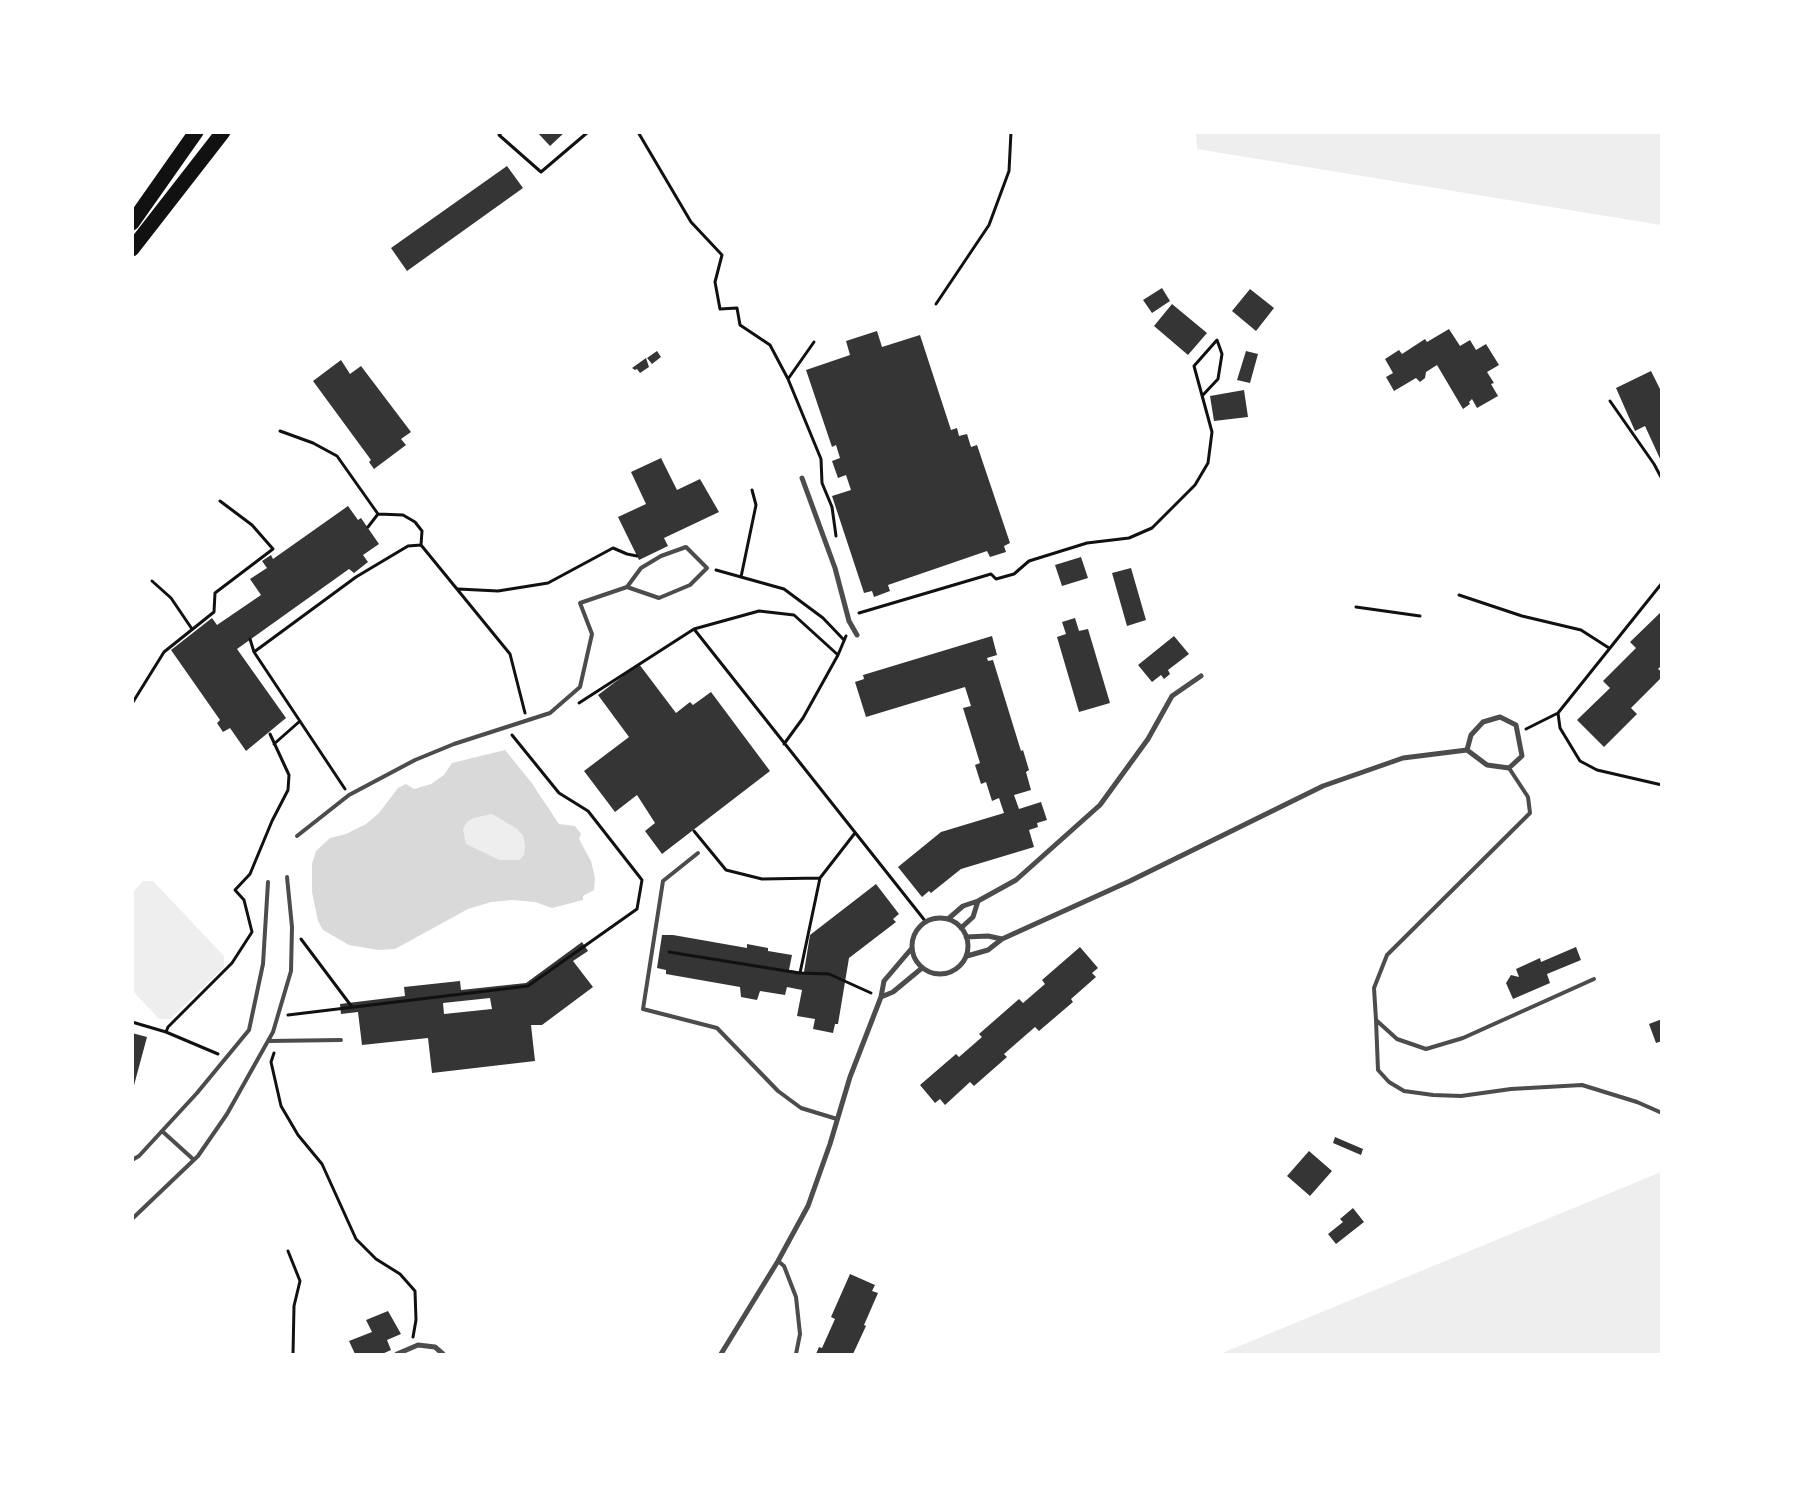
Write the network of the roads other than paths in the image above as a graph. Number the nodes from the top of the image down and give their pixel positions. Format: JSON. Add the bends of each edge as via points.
{"nodes":[{"id":1,"x":196,"y":132,"type":"edge"},
{"id":2,"x":223,"y":132,"type":"edge"},
{"id":3,"x":132,"y":223,"type":"edge"},
{"id":4,"x":132,"y":249,"type":"edge"},
{"id":5,"x":802,"y":478,"type":"dead end"},
{"id":6,"x":627,"y":587,"type":"junction"},
{"id":7,"x":858,"y":635,"type":"dead end"},
{"id":8,"x":1200,"y":676,"type":"dead end"},
{"id":9,"x":1467,"y":750,"type":"junction"},
{"id":10,"x":1509,"y":768,"type":"junction"},
{"id":11,"x":297,"y":836,"type":"dead end"},
{"id":12,"x":698,"y":853,"type":"dead end"},
{"id":13,"x":287,"y":877,"type":"dead end"},
{"id":14,"x":268,"y":882,"type":"dead end"},
{"id":15,"x":978,"y":901,"type":"junction"},
{"id":16,"x":948,"y":919,"type":"junction"},
{"id":17,"x":962,"y":928,"type":"junction"},
{"id":18,"x":966,"y":937,"type":"junction"},
{"id":19,"x":1002,"y":939,"type":"junction"},
{"id":20,"x":912,"y":948,"type":"junction"},
{"id":21,"x":966,"y":956,"type":"junction"},
{"id":22,"x":922,"y":968,"type":"junction"},
{"id":23,"x":1594,"y":979,"type":"dead end"},
{"id":24,"x":881,"y":997,"type":"junction"},
{"id":25,"x":1376,"y":1020,"type":"junction"},
{"id":26,"x":342,"y":1040,"type":"dead end"},
{"id":27,"x":268,"y":1041,"type":"junction"},
{"id":28,"x":1662,"y":1113,"type":"edge"},
{"id":29,"x":837,"y":1119,"type":"junction"},
{"id":30,"x":162,"y":1131,"type":"junction"},
{"id":31,"x":132,"y":1160,"type":"edge"},
{"id":32,"x":194,"y":1160,"type":"junction"},
{"id":33,"x":132,"y":1219,"type":"edge"},
{"id":34,"x":778,"y":1261,"type":"junction"},
{"id":35,"x":397,"y":1354,"type":"edge"},
{"id":36,"x":442,"y":1354,"type":"edge"},
{"id":37,"x":721,"y":1354,"type":"edge"},
{"id":38,"x":796,"y":1354,"type":"edge"}],
"edges":[{"from":1,"to":3,"type":"highway"},
{"from":2,"to":4,"type":"highway"},
{"from":5,"to":7,"type":"street","via":[[835,568],[851,626]]},
{"from":6,"to":6,"type":"lane","via":[[640,568],[686,547],[706,568],[690,585],[659,598]]},
{"from":6,"to":11,"type":"lane","via":[[580,603],[592,634],[580,688],[550,713],[415,760],[349,795]]},
{"from":8,"to":15,"type":"street","via":[[1172,696],[1148,739],[1100,805],[1016,880]]},
{"from":9,"to":10,"type":"street","via":[[1486,766]]},
{"from":9,"to":10,"type":"street","via":[[1471,735],[1483,722],[1500,717],[1516,725],[1519,732],[1522,756]]},
{"from":9,"to":19,"type":"street","via":[[1403,758],[1323,786],[1130,882]]},
{"from":10,"to":25,"type":"lane","via":[[1528,797],[1530,813],[1387,955],[1374,988]]},
{"from":12,"to":29,"type":"lane","via":[[663,881],[643,1009],[717,1028],[778,1090],[801,1108]]},
{"from":13,"to":27,"type":"lane","via":[[292,927],[291,971]]},
{"from":14,"to":30,"type":"lane","via":[[263,964],[249,1030]]},
{"from":15,"to":16,"type":"street","via":[[963,906]]},
{"from":15,"to":17,"type":"street","via":[[973,917]]},
{"from":16,"to":17,"type":"street"},
{"from":16,"to":20,"type":"street","via":[[926,922],[914,933]]},
{"from":17,"to":18,"type":"street"},
{"from":18,"to":19,"type":"street"},
{"from":18,"to":21,"type":"street"},
{"from":19,"to":21,"type":"street","via":[[988,950]]},
{"from":20,"to":22,"type":"street","via":[[913,956]]},
{"from":20,"to":24,"type":"street","via":[[884,982]]},
{"from":21,"to":22,"type":"street","via":[[955,970],[947,974],[938,975]]},
{"from":22,"to":24,"type":"street","via":[[893,992]]},
{"from":23,"to":25,"type":"lane","via":[[1463,1038],[1426,1049],[1396,1039]]},
{"from":24,"to":29,"type":"street"},
{"from":25,"to":28,"type":"lane","via":[[1378,1070],[1404,1091],[1461,1096],[1582,1085]]},
{"from":26,"to":27,"type":"lane"},
{"from":27,"to":32,"type":"lane","via":[[227,1114]]},
{"from":29,"to":34,"type":"street","via":[[808,1206]]},
{"from":30,"to":31,"type":"lane"},
{"from":30,"to":32,"type":"lane"},
{"from":32,"to":33,"type":"lane"},
{"from":34,"to":37,"type":"street"},
{"from":34,"to":38,"type":"lane","via":[[784,1266],[796,1297],[800,1334]]},
{"from":35,"to":36,"type":"street","via":[[418,1345],[435,1347]]}]}
